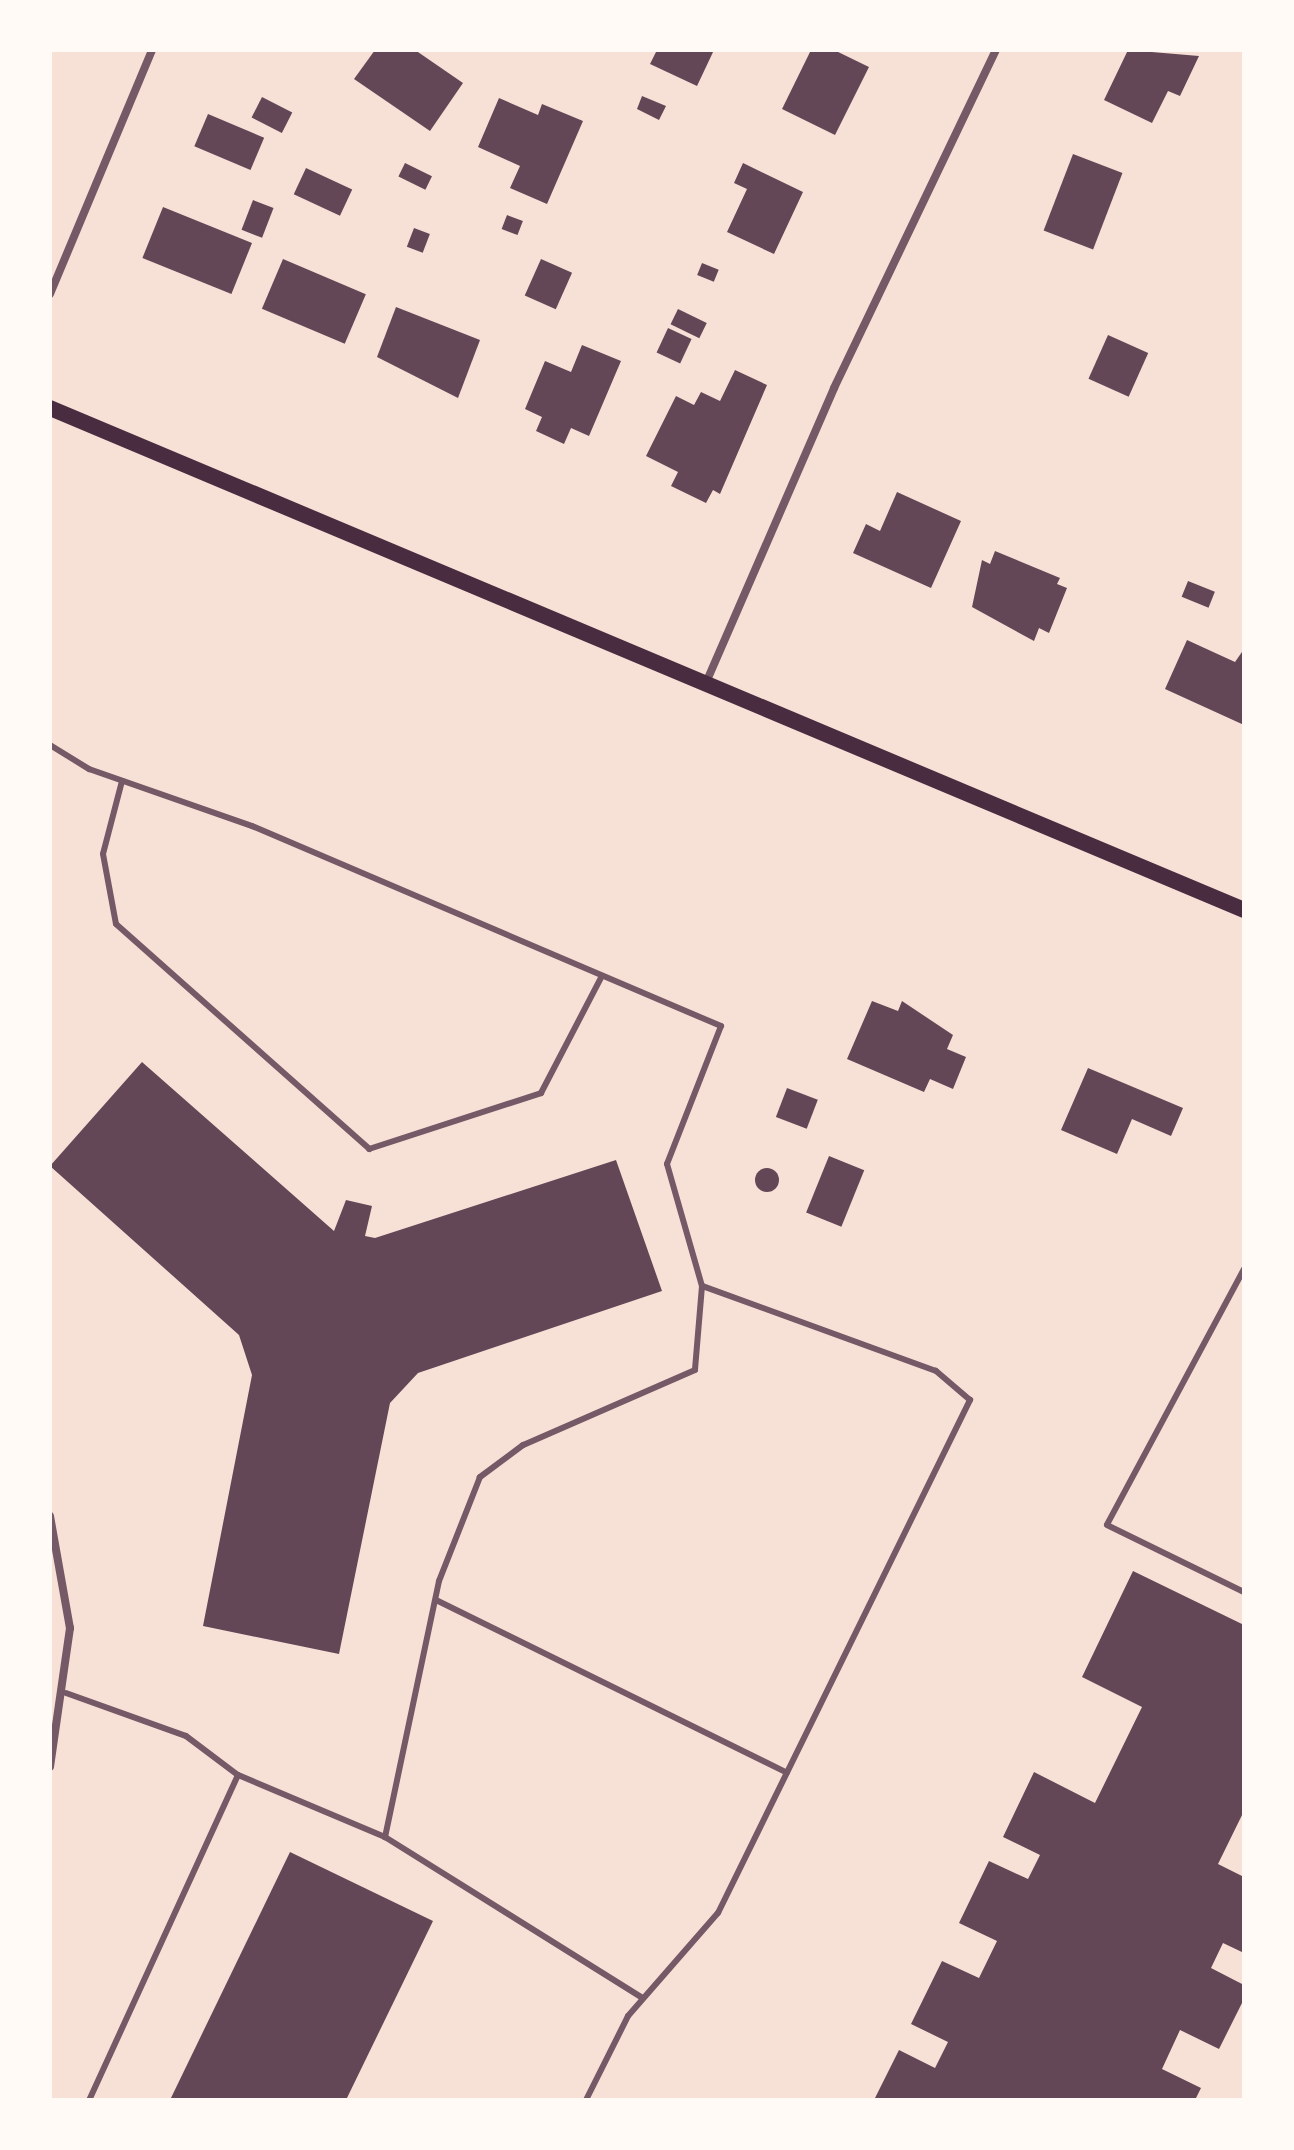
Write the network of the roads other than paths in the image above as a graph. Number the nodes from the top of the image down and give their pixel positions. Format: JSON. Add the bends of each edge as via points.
{"nodes":[{"id":1,"x":152,"y":50,"type":"edge"},
{"id":2,"x":996,"y":50,"type":"edge"},
{"id":3,"x":50,"y":294,"type":"edge"},
{"id":4,"x":50,"y":408,"type":"edge"},
{"id":5,"x":705,"y":685,"type":"junction"},
{"id":6,"x":50,"y":745,"type":"edge"},
{"id":7,"x":122,"y":781,"type":"junction"},
{"id":8,"x":1244,"y":910,"type":"edge"},
{"id":9,"x":602,"y":976,"type":"junction"},
{"id":10,"x":1244,"y":1269,"type":"edge"},
{"id":11,"x":702,"y":1286,"type":"junction"},
{"id":12,"x":50,"y":1516,"type":"edge"},
{"id":13,"x":1244,"y":1592,"type":"edge"},
{"id":14,"x":436,"y":1600,"type":"junction"},
{"id":15,"x":66,"y":1693,"type":"junction"},
{"id":16,"x":50,"y":1767,"type":"edge"},
{"id":17,"x":787,"y":1773,"type":"junction"},
{"id":18,"x":238,"y":1775,"type":"junction"},
{"id":19,"x":385,"y":1837,"type":"junction"},
{"id":20,"x":643,"y":1998,"type":"junction"},
{"id":21,"x":89,"y":2100,"type":"edge"},
{"id":22,"x":586,"y":2100,"type":"edge"}],
"edges":[{"from":1,"to":3,"type":"street"},
{"from":2,"to":5,"type":"street","via":[[834,388]]},
{"from":4,"to":5,"type":"main road"},
{"from":5,"to":8,"type":"main road"},
{"from":6,"to":7,"type":"lane"},
{"from":7,"to":9,"type":"lane","via":[[252,826]]},
{"from":7,"to":9,"type":"lane","via":[[103,854],[116,924],[369,1149],[541,1093]]},
{"from":9,"to":11,"type":"lane","via":[[721,1026],[667,1164]]},
{"from":10,"to":13,"type":"lane","via":[[1107,1525]]},
{"from":11,"to":14,"type":"lane","via":[[695,1370],[523,1445],[480,1477]]},
{"from":11,"to":17,"type":"lane","via":[[936,1371],[970,1400]]},
{"from":12,"to":15,"type":"street","via":[[70,1628]]},
{"from":14,"to":17,"type":"lane"},
{"from":14,"to":19,"type":"lane"},
{"from":15,"to":16,"type":"street"},
{"from":15,"to":18,"type":"lane","via":[[186,1736]]},
{"from":17,"to":20,"type":"lane","via":[[718,1913]]},
{"from":18,"to":19,"type":"lane"},
{"from":18,"to":21,"type":"lane"},
{"from":19,"to":20,"type":"lane"},
{"from":20,"to":22,"type":"lane"}]}
